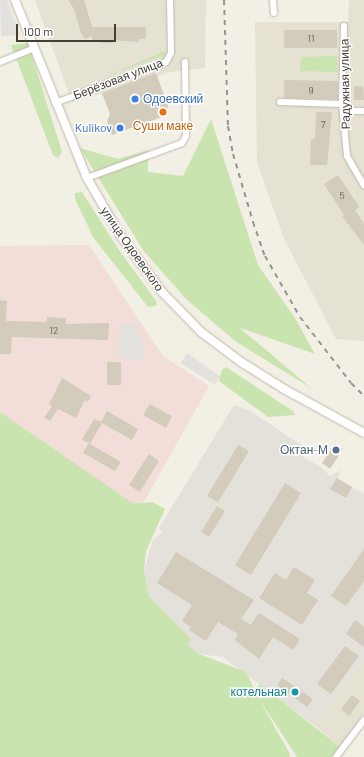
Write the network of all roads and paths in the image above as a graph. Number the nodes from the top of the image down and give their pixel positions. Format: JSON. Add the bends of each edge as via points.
{"nodes":[{"id":1,"x":16,"y":0,"type":"edge"},
{"id":2,"x":170,"y":0,"type":"edge"},
{"id":3,"x":273,"y":0,"type":"edge"},
{"id":4,"x":274,"y":13,"type":"dead end"},
{"id":5,"x":344,"y":26,"type":"dead end"},
{"id":6,"x":34,"y":48,"type":"junction"},
{"id":7,"x":0,"y":62,"type":"edge"},
{"id":8,"x":185,"y":62,"type":"dead end"},
{"id":9,"x":280,"y":102,"type":"dead end"},
{"id":10,"x":55,"y":103,"type":"junction"},
{"id":11,"x":342,"y":104,"type":"junction"},
{"id":12,"x":345,"y":111,"type":"junction"},
{"id":13,"x":364,"y":111,"type":"edge"},
{"id":14,"x":87,"y":178,"type":"junction"},
{"id":15,"x":364,"y":186,"type":"edge"},
{"id":16,"x":363,"y":431,"type":"edge"},
{"id":17,"x":364,"y":720,"type":"edge"},
{"id":18,"x":336,"y":757,"type":"edge"}],
"edges":[{"from":1,"to":6,"type":"street","name":"улица Одоевского"},
{"from":2,"to":10,"type":"street","name":"Берёзовая улица","via":[[171,53],[166,62]]},
{"from":3,"to":4,"type":"street"},
{"from":5,"to":11,"type":"street","name":"Радужная улица"},
{"from":6,"to":7,"type":"street"},
{"from":6,"to":10,"type":"street","name":"улица Одоевского"},
{"from":8,"to":14,"type":"street","via":[[186,136],[182,143]]},
{"from":9,"to":11,"type":"street"},
{"from":10,"to":14,"type":"street","name":"улица Одоевского"},
{"from":11,"to":12,"type":"street","name":"Радужная улица"},
{"from":12,"to":13,"type":"street"},
{"from":12,"to":15,"type":"street","name":"Радужная улица","via":[[347,156]]},
{"from":14,"to":16,"type":"street","name":"улица Одоевского","via":[[141,265],[162,292],[201,332],[241,362],[284,389]]},
{"from":17,"to":18,"type":"street"}]}
